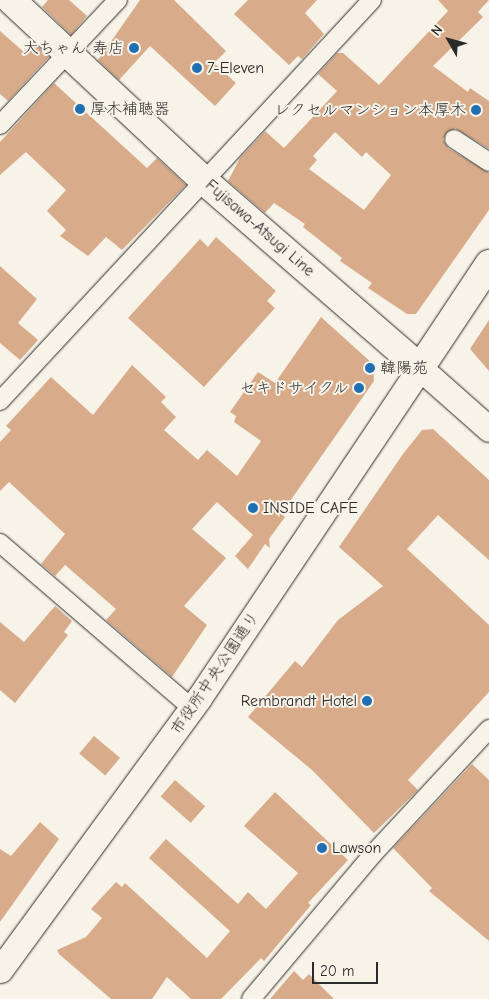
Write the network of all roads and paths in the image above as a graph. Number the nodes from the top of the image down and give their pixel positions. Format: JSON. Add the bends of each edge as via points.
{"nodes":[{"id":1,"x":11,"y":0,"type":"edge"},
{"id":2,"x":118,"y":0,"type":"edge"},
{"id":3,"x":372,"y":0,"type":"edge"},
{"id":4,"x":70,"y":53,"type":"junction"},
{"id":5,"x":0,"y":125,"type":"edge"},
{"id":6,"x":454,"y":139,"type":"dead end"},
{"id":7,"x":489,"y":162,"type":"edge"},
{"id":8,"x":202,"y":179,"type":"junction"},
{"id":9,"x":489,"y":264,"type":"edge"},
{"id":10,"x":420,"y":368,"type":"junction"},
{"id":11,"x":0,"y":401,"type":"edge"},
{"id":12,"x":489,"y":429,"type":"edge"},
{"id":13,"x":0,"y":544,"type":"edge"},
{"id":14,"x":192,"y":708,"type":"junction"},
{"id":15,"x":489,"y":729,"type":"edge"},
{"id":16,"x":0,"y":970,"type":"edge"},
{"id":17,"x":251,"y":999,"type":"edge"}],
"edges":[{"from":1,"to":4,"type":"main road","name":"Fujisawa-Atsugi Line"},
{"from":2,"to":4,"type":"street"},
{"from":3,"to":8,"type":"street"},
{"from":4,"to":5,"type":"street"},
{"from":4,"to":8,"type":"main road","name":"Fujisawa-Atsugi Line"},
{"from":6,"to":7,"type":"street"},
{"from":8,"to":10,"type":"main road","name":"Fujisawa-Atsugi Line"},
{"from":8,"to":11,"type":"street"},
{"from":9,"to":10,"type":"main road"},
{"from":10,"to":12,"type":"main road"},
{"from":10,"to":14,"type":"main road","name":"市役所中央公園通り"},
{"from":13,"to":14,"type":"street"},
{"from":14,"to":16,"type":"main road","name":"市役所中央公園通り"},
{"from":15,"to":17,"type":"street","via":[[373,854]]}]}
